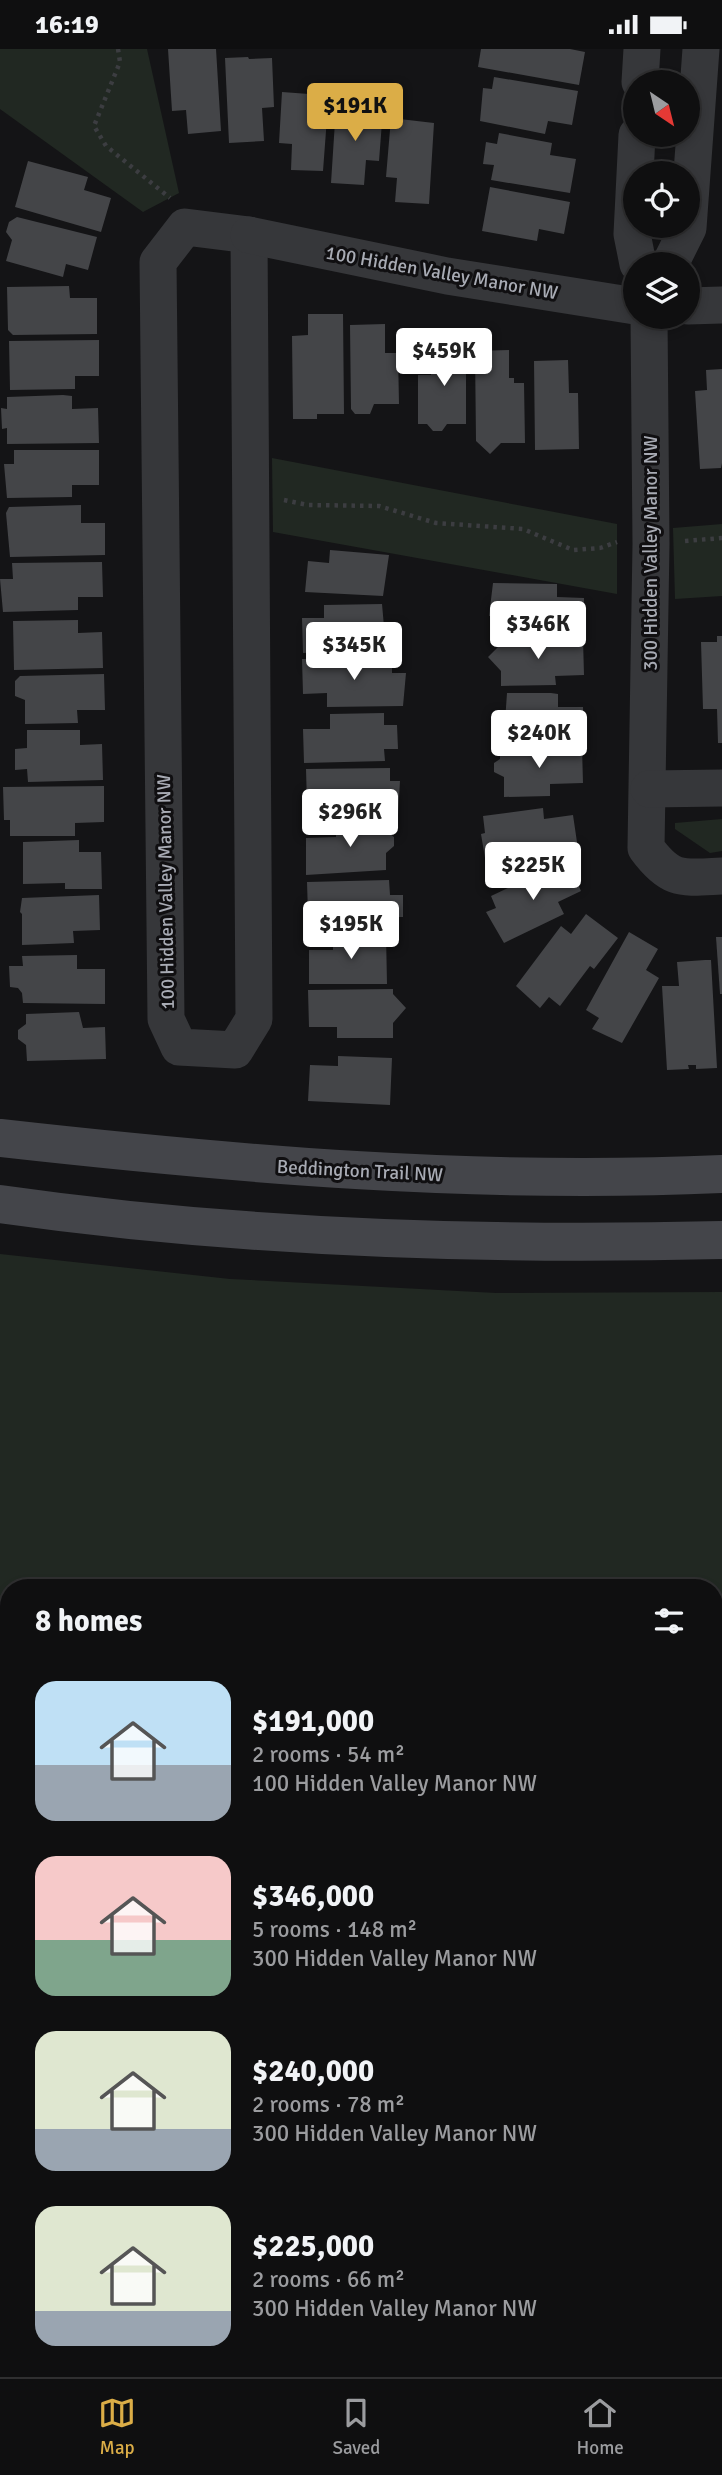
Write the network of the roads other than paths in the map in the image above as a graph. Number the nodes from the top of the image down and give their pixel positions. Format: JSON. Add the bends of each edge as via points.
{"nodes":[{"id":1,"x":642,"y":49,"type":"edge"},
{"id":2,"x":701,"y":49,"type":"edge"},
{"id":3,"x":641,"y":70,"type":"edge"},
{"id":4,"x":636,"y":147,"type":"edge"},
{"id":5,"x":249,"y":235,"type":"junction"},
{"id":6,"x":636,"y":252,"type":"edge"},
{"id":7,"x":676,"y":252,"type":"edge"},
{"id":8,"x":623,"y":304,"type":"edge"},
{"id":9,"x":722,"y":305,"type":"edge"},
{"id":10,"x":700,"y":306,"type":"edge"},
{"id":11,"x":649,"y":329,"type":"edge"},
{"id":12,"x":722,"y":788,"type":"edge"},
{"id":13,"x":649,"y":789,"type":"junction"},
{"id":14,"x":722,"y":876,"type":"edge"},
{"id":15,"x":0,"y":1138,"type":"edge"},
{"id":16,"x":722,"y":1174,"type":"edge"},
{"id":17,"x":0,"y":1204,"type":"edge"},
{"id":18,"x":722,"y":1240,"type":"edge"}],
"edges":[{"from":1,"to":3,"type":"street"},
{"from":2,"to":7,"type":"street","via":[[688,228]]},
{"from":4,"to":6,"type":"street","via":[[632,235]]},
{"from":5,"to":5,"type":"street","name":"100 Hidden Valley Manor NW","via":[[185,227],[158,262],[166,1019],[178,1047],[235,1050],[254,1019]]},
{"from":5,"to":8,"type":"street","name":"100 Hidden Valley Manor NW","via":[[447,276]]},
{"from":9,"to":10,"type":"street"},
{"from":11,"to":13,"type":"street","name":"300 Hidden Valley Manor NW"},
{"from":12,"to":13,"type":"street"},
{"from":13,"to":14,"type":"street","name":"300 Hidden Valley Manor NW","via":[[646,848],[662,870],[685,878]]},
{"from":15,"to":16,"type":"main road","name":"Beddington Trail NW","via":[[224,1163],[368,1172],[532,1177]]},
{"from":17,"to":18,"type":"main road","via":[[197,1226],[478,1242]]}]}
